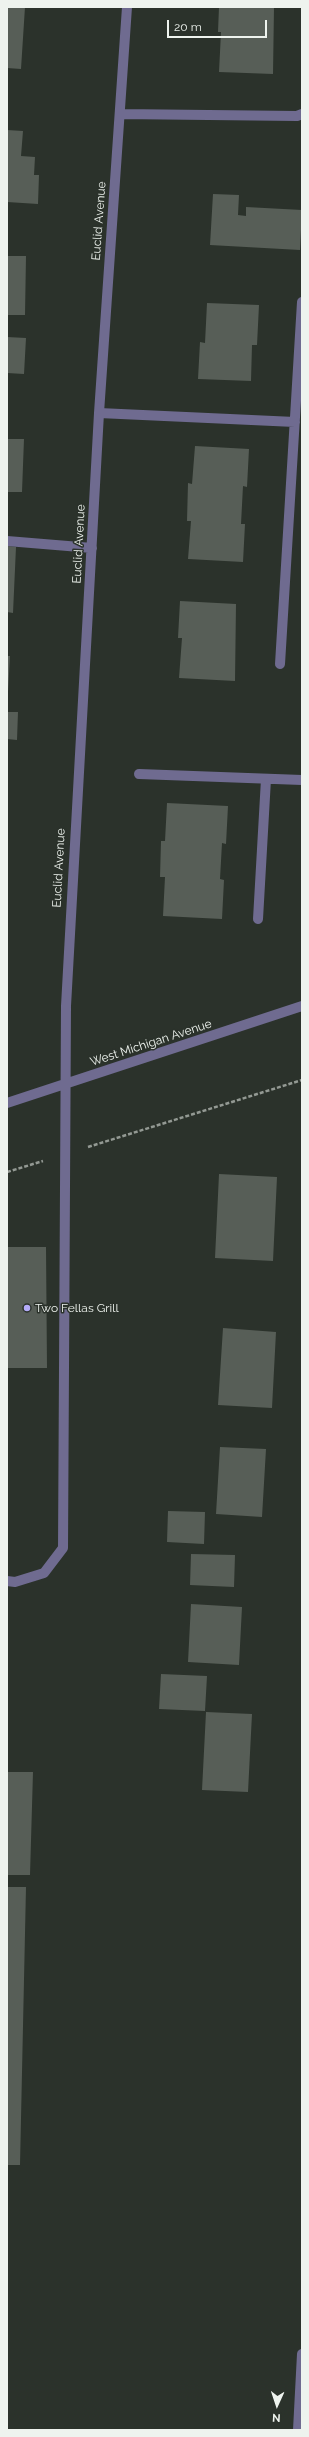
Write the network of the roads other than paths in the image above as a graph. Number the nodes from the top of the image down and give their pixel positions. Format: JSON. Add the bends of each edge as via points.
{"nodes":[{"id":1,"x":127,"y":7,"type":"edge"},
{"id":2,"x":120,"y":114,"type":"junction"},
{"id":3,"x":302,"y":114,"type":"edge"},
{"id":4,"x":302,"y":302,"type":"edge"},
{"id":5,"x":99,"y":413,"type":"junction"},
{"id":6,"x":295,"y":422,"type":"junction"},
{"id":7,"x":7,"y":541,"type":"edge"},
{"id":8,"x":92,"y":548,"type":"junction"},
{"id":9,"x":280,"y":664,"type":"dead end"},
{"id":10,"x":139,"y":774,"type":"dead end"},
{"id":11,"x":266,"y":779,"type":"junction"},
{"id":12,"x":302,"y":780,"type":"edge"},
{"id":13,"x":258,"y":919,"type":"dead end"},
{"id":14,"x":302,"y":1006,"type":"edge"},
{"id":15,"x":67,"y":1084,"type":"junction"},
{"id":16,"x":7,"y":1103,"type":"edge"},
{"id":17,"x":7,"y":1581,"type":"edge"},
{"id":18,"x":302,"y":2354,"type":"edge"},
{"id":19,"x":298,"y":2430,"type":"edge"}],
"edges":[{"from":1,"to":2,"type":"street","name":"Euclid Avenue"},
{"from":2,"to":3,"type":"street"},
{"from":2,"to":5,"type":"street","name":"Euclid Avenue"},
{"from":4,"to":6,"type":"street"},
{"from":5,"to":6,"type":"street"},
{"from":5,"to":8,"type":"street","name":"Euclid Avenue"},
{"from":6,"to":9,"type":"street"},
{"from":7,"to":8,"type":"street"},
{"from":8,"to":15,"type":"street","name":"Euclid Avenue","via":[[66,1006]]},
{"from":10,"to":11,"type":"street"},
{"from":11,"to":12,"type":"street"},
{"from":11,"to":13,"type":"street"},
{"from":14,"to":15,"type":"street","name":"West Michigan Avenue"},
{"from":15,"to":16,"type":"street","name":"West Michigan Avenue"},
{"from":15,"to":17,"type":"street","name":"Euclid Avenue","via":[[63,1548],[44,1573],[15,1582]]},
{"from":18,"to":19,"type":"street"}]}
